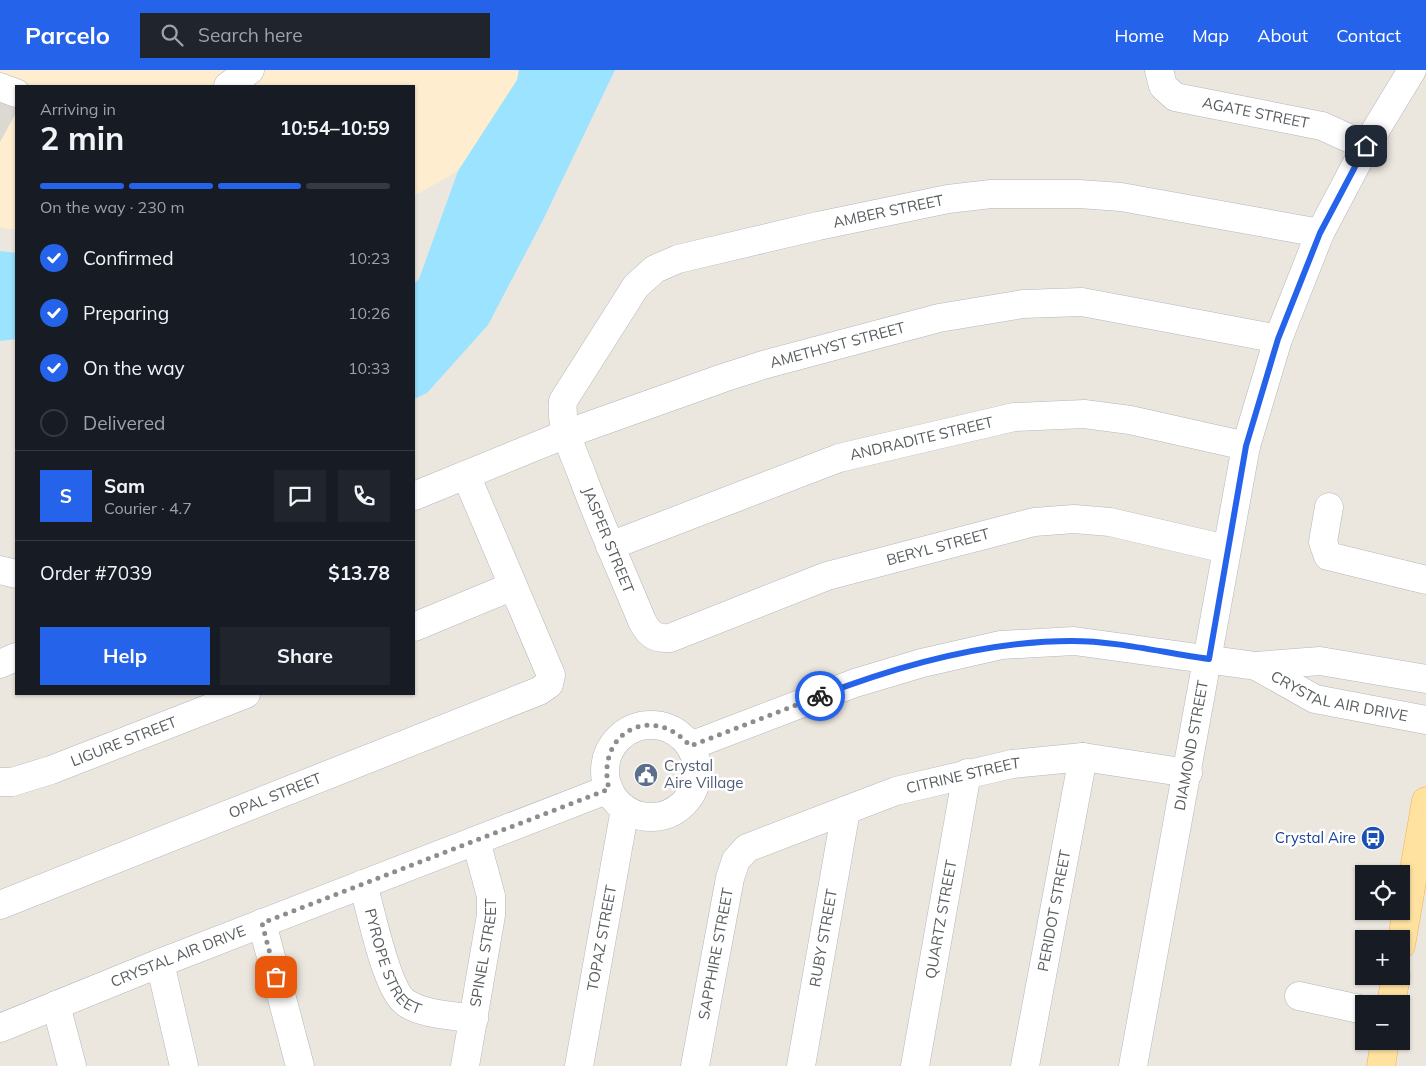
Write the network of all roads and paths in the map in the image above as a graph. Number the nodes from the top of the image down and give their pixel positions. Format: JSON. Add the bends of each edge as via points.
{"nodes":[{"id":1,"x":250,"y":70,"type":"edge"},
{"id":2,"x":1159,"y":70,"type":"edge"},
{"id":3,"x":1412,"y":70,"type":"edge"},
{"id":4,"x":229,"y":85,"type":"edge"},
{"id":5,"x":0,"y":87,"type":"edge"},
{"id":6,"x":15,"y":93,"type":"edge"},
{"id":7,"x":1366,"y":146,"type":"junction"},
{"id":8,"x":1320,"y":233,"type":"junction"},
{"id":9,"x":1278,"y":339,"type":"junction"},
{"id":10,"x":566,"y":434,"type":"junction"},
{"id":11,"x":1246,"y":446,"type":"junction"},
{"id":12,"x":466,"y":475,"type":"junction"},
{"id":13,"x":415,"y":496,"type":"edge"},
{"id":14,"x":1329,"y":507,"type":"dead end"},
{"id":15,"x":610,"y":546,"type":"junction"},
{"id":16,"x":1226,"y":549,"type":"junction"},
{"id":17,"x":0,"y":570,"type":"edge"},
{"id":18,"x":15,"y":574,"type":"edge"},
{"id":19,"x":1426,"y":580,"type":"edge"},
{"id":20,"x":513,"y":586,"type":"junction"},
{"id":21,"x":415,"y":627,"type":"edge"},
{"id":22,"x":659,"y":638,"type":"joint"},
{"id":23,"x":15,"y":657,"type":"edge"},
{"id":24,"x":1209,"y":659,"type":"junction"},
{"id":25,"x":0,"y":664,"type":"edge"},
{"id":26,"x":1256,"y":666,"type":"junction"},
{"id":27,"x":1426,"y":679,"type":"edge"},
{"id":28,"x":243,"y":695,"type":"edge"},
{"id":29,"x":1426,"y":720,"type":"edge"},
{"id":30,"x":690,"y":746,"type":"junction"},
{"id":31,"x":1082,"y":757,"type":"junction"},
{"id":32,"x":967,"y":773,"type":"junction"},
{"id":33,"x":1188,"y":773,"type":"junction"},
{"id":34,"x":0,"y":782,"type":"edge"},
{"id":35,"x":617,"y":799,"type":"junction"},
{"id":36,"x":1426,"y":801,"type":"edge"},
{"id":37,"x":846,"y":810,"type":"junction"},
{"id":38,"x":476,"y":841,"type":"junction"},
{"id":39,"x":747,"y":848,"type":"joint"},
{"id":40,"x":364,"y":884,"type":"junction"},
{"id":41,"x":0,"y":905,"type":"edge"},
{"id":42,"x":262,"y":923,"type":"junction"},
{"id":43,"x":1404,"y":930,"type":"edge"},
{"id":44,"x":160,"y":963,"type":"junction"},
{"id":45,"x":1300,"y":996,"type":"dead end"},
{"id":46,"x":56,"y":1005,"type":"junction"},
{"id":47,"x":1355,"y":1008,"type":"edge"},
{"id":48,"x":474,"y":1019,"type":"junction"},
{"id":49,"x":0,"y":1028,"type":"edge"},
{"id":50,"x":1384,"y":1050,"type":"edge"},
{"id":51,"x":72,"y":1066,"type":"edge"},
{"id":52,"x":184,"y":1066,"type":"edge"},
{"id":53,"x":300,"y":1066,"type":"edge"},
{"id":54,"x":465,"y":1066,"type":"edge"},
{"id":55,"x":579,"y":1066,"type":"edge"},
{"id":56,"x":695,"y":1066,"type":"edge"},
{"id":57,"x":801,"y":1066,"type":"edge"},
{"id":58,"x":915,"y":1066,"type":"edge"},
{"id":59,"x":1025,"y":1066,"type":"edge"},
{"id":60,"x":1133,"y":1066,"type":"edge"},
{"id":61,"x":1381,"y":1066,"type":"edge"}],
"edges":[{"from":1,"to":4,"type":"street"},
{"from":2,"to":7,"type":"street","name":"AGATE STREET","via":[[1163,86],[1175,97],[1322,126]]},
{"from":3,"to":7,"type":"street","name":"DIAMOND STREET"},
{"from":5,"to":6,"type":"street"},
{"from":7,"to":8,"type":"street","name":"DIAMOND STREET"},
{"from":8,"to":9,"type":"street","name":"DIAMOND STREET"},
{"from":8,"to":10,"type":"street","name":"AMBER STREET","via":[[1121,197],[991,194],[948,199],[678,259],[655,269],[636,286],[625,303],[563,401]]},
{"from":9,"to":10,"type":"street","name":"AMETHYST STREET","via":[[1082,302],[1023,304],[939,318],[763,365]]},
{"from":9,"to":11,"type":"street","name":"DIAMOND STREET"},
{"from":10,"to":12,"type":"street","name":"AMETHYST STREET"},
{"from":10,"to":15,"type":"street","name":"JASPER STREET"},
{"from":11,"to":15,"type":"street","name":"ANDRADITE STREET","via":[[1112,417],[1084,414],[1014,417],[839,458]]},
{"from":11,"to":16,"type":"street","name":"DIAMOND STREET"},
{"from":12,"to":13,"type":"street","name":"AMETHYST STREET"},
{"from":12,"to":20,"type":"street"},
{"from":14,"to":19,"type":"street","via":[[1323,542],[1328,556]]},
{"from":15,"to":22,"type":"street","name":"JASPER STREET","via":[[642,621],[649,634]]},
{"from":16,"to":22,"type":"street","name":"BERYL STREET","via":[[1110,522],[1074,518],[1034,522],[827,576],[670,638]]},
{"from":16,"to":24,"type":"street","name":"DIAMOND STREET"},
{"from":17,"to":18,"type":"street"},
{"from":20,"to":21,"type":"street"},
{"from":20,"to":41,"type":"street","name":"OPAL STREET","via":[[551,675],[549,684],[539,691]]},
{"from":23,"to":25,"type":"street"},
{"from":24,"to":26,"type":"street","name":"CRYSTAL AIR DRIVE"},
{"from":24,"to":30,"type":"street","name":"CRYSTAL AIR DRIVE","via":[[1074,641],[1001,645],[922,663],[856,683]]},
{"from":24,"to":33,"type":"street","name":"DIAMOND STREET"},
{"from":26,"to":27,"type":"street","name":"CRYSTAL AIR DRIVE","via":[[1320,661]]},
{"from":26,"to":29,"type":"street","name":"CRYSTAL AIR DRIVE","via":[[1315,699]]},
{"from":28,"to":34,"type":"street","name":"LIGURE STREET","via":[[51,770],[12,782]]},
{"from":30,"to":35,"type":"street","via":[[697,760],[698,776],[684,804],[670,814],[655,818],[640,816]]},
{"from":30,"to":35,"type":"street","via":[[680,734],[652,724],[623,734],[612,745],[606,759],[605,774]]},
{"from":31,"to":32,"type":"street","name":"CITRINE STREET","via":[[1012,764]]},
{"from":31,"to":33,"type":"street","name":"CITRINE STREET"},
{"from":31,"to":59,"type":"street","name":"PERIDOT STREET"},
{"from":32,"to":37,"type":"street","name":"CITRINE STREET","via":[[896,792]]},
{"from":32,"to":58,"type":"street","name":"QUARTZ STREET"},
{"from":33,"to":60,"type":"street","name":"DIAMOND STREET"},
{"from":35,"to":38,"type":"street","name":"CRYSTAL AIR DRIVE"},
{"from":35,"to":55,"type":"street","name":"TOPAZ STREET"},
{"from":36,"to":43,"type":"main road"},
{"from":37,"to":39,"type":"street","name":"CITRINE STREET"},
{"from":37,"to":57,"type":"street","name":"RUBY STREET"},
{"from":38,"to":40,"type":"street","name":"CRYSTAL AIR DRIVE"},
{"from":38,"to":48,"type":"street","name":"SPINEL STREET","via":[[491,896],[491,915]]},
{"from":39,"to":56,"type":"street","name":"SAPPHIRE STREET","via":[[736,860],[730,878]]},
{"from":40,"to":42,"type":"street","name":"CRYSTAL AIR DRIVE"},
{"from":40,"to":48,"type":"street","name":"PYROPE STREET","via":[[392,988],[405,1003],[426,1011]]},
{"from":42,"to":44,"type":"street","name":"CRYSTAL AIR DRIVE"},
{"from":42,"to":53,"type":"street"},
{"from":44,"to":46,"type":"street","name":"CRYSTAL AIR DRIVE"},
{"from":44,"to":52,"type":"street"},
{"from":45,"to":47,"type":"street"},
{"from":46,"to":49,"type":"street","name":"CRYSTAL AIR DRIVE"},
{"from":46,"to":51,"type":"street"},
{"from":48,"to":54,"type":"street","name":"SPINEL STREET"},
{"from":50,"to":61,"type":"main road"}]}
